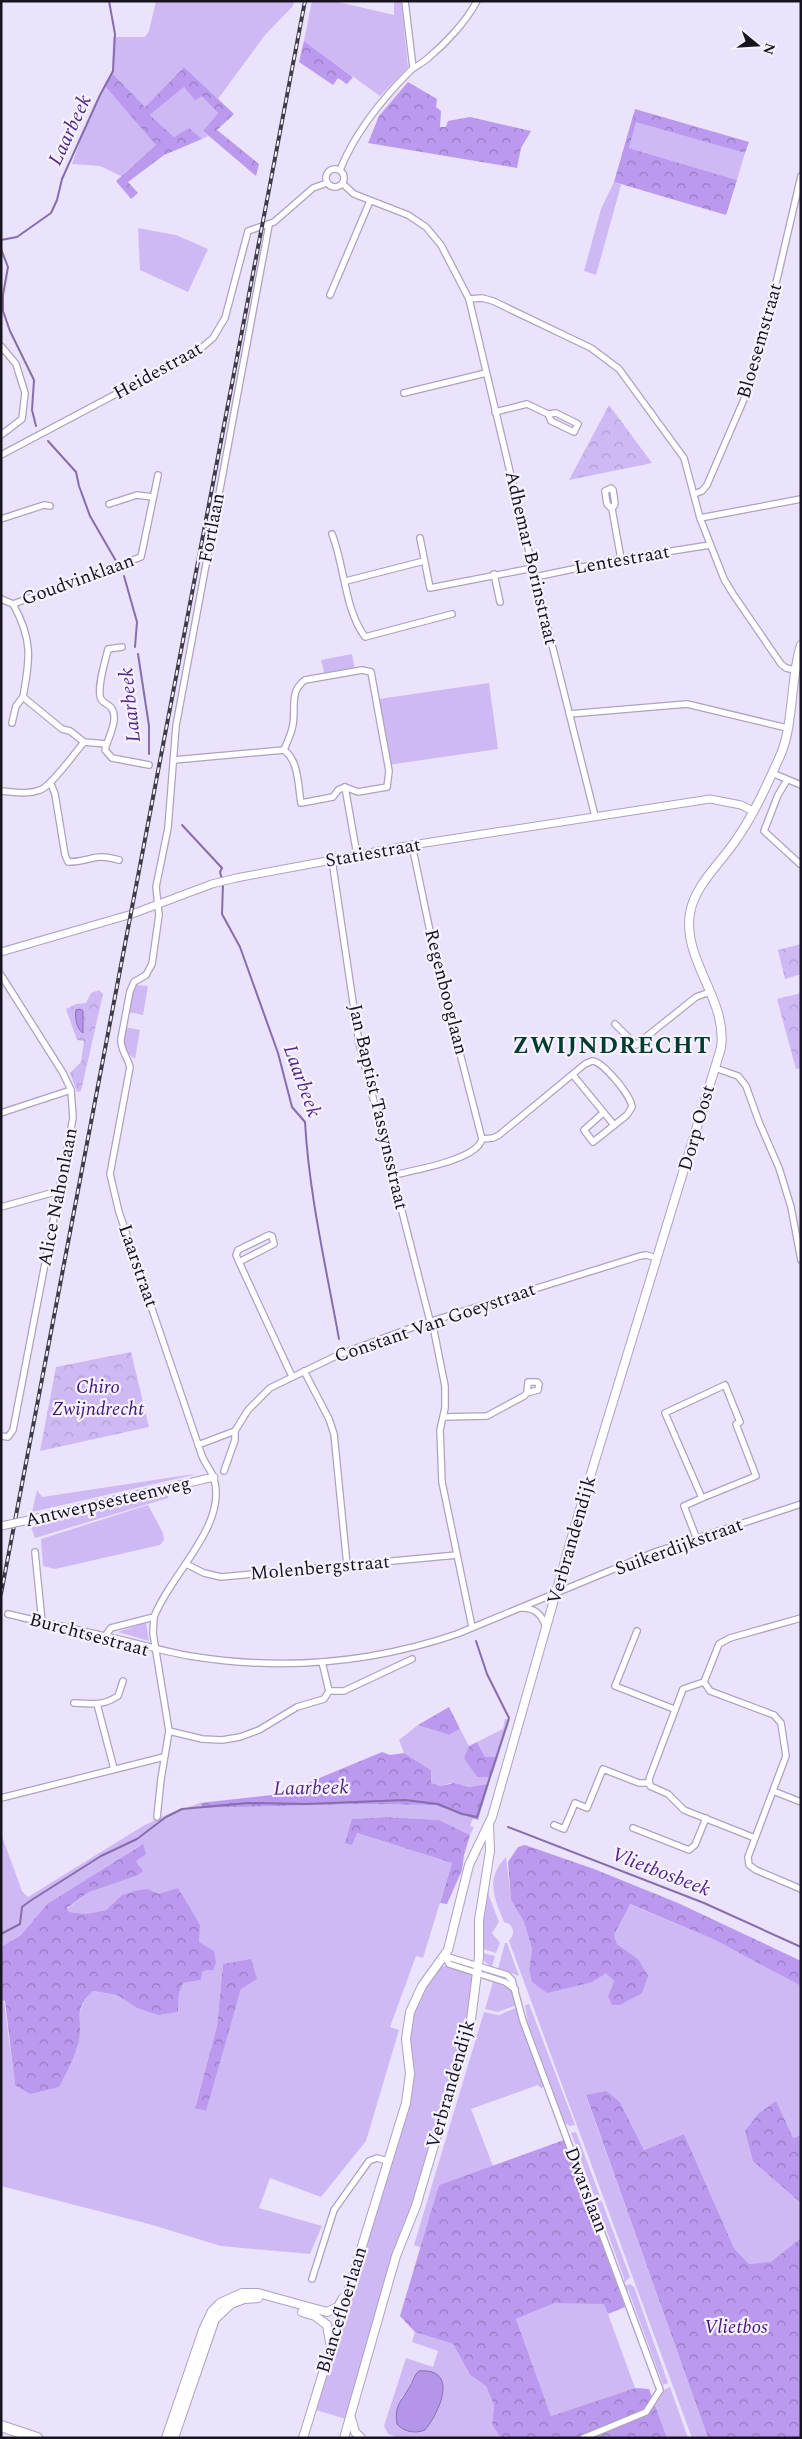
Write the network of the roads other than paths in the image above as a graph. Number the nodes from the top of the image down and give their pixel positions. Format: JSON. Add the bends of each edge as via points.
{"nodes":[{"id":1,"x":405,"y":1,"type":"edge"},
{"id":2,"x":477,"y":1,"type":"edge"},
{"id":3,"x":413,"y":68,"type":"junction"},
{"id":4,"x":340,"y":170,"type":"junction"},
{"id":5,"x":801,"y":176,"type":"edge"},
{"id":6,"x":327,"y":183,"type":"junction"},
{"id":7,"x":343,"y":184,"type":"junction"},
{"id":8,"x":370,"y":201,"type":"junction"},
{"id":9,"x":268,"y":225,"type":"junction"},
{"id":10,"x":330,"y":295,"type":"dead end"},
{"id":11,"x":469,"y":299,"type":"junction"},
{"id":12,"x":1,"y":346,"type":"edge"},
{"id":13,"x":486,"y":373,"type":"junction"},
{"id":14,"x":404,"y":393,"type":"dead end"},
{"id":15,"x":495,"y":412,"type":"junction"},
{"id":16,"x":548,"y":414,"type":"junction"},
{"id":17,"x":1,"y":435,"type":"edge"},
{"id":18,"x":1,"y":455,"type":"edge"},
{"id":19,"x":158,"y":475,"type":"dead end"},
{"id":20,"x":694,"y":494,"type":"junction"},
{"id":21,"x":153,"y":497,"type":"junction"},
{"id":22,"x":801,"y":499,"type":"edge"},
{"id":23,"x":109,"y":504,"type":"dead end"},
{"id":24,"x":50,"y":506,"type":"dead end"},
{"id":25,"x":612,"y":509,"type":"dead end"},
{"id":26,"x":700,"y":518,"type":"junction"},
{"id":27,"x":1,"y":519,"type":"edge"},
{"id":28,"x":332,"y":534,"type":"dead end"},
{"id":29,"x":420,"y":538,"type":"dead end"},
{"id":30,"x":710,"y":545,"type":"junction"},
{"id":31,"x":621,"y":560,"type":"junction"},
{"id":32,"x":424,"y":561,"type":"junction"},
{"id":33,"x":533,"y":568,"type":"junction"},
{"id":34,"x":494,"y":574,"type":"junction"},
{"id":35,"x":535,"y":577,"type":"junction"},
{"id":36,"x":346,"y":581,"type":"junction"},
{"id":37,"x":1,"y":599,"type":"edge"},
{"id":38,"x":500,"y":602,"type":"dead end"},
{"id":39,"x":13,"y":604,"type":"junction"},
{"id":40,"x":452,"y":614,"type":"dead end"},
{"id":41,"x":801,"y":644,"type":"edge"},
{"id":42,"x":122,"y":647,"type":"dead end"},
{"id":43,"x":795,"y":670,"type":"junction"},
{"id":44,"x":23,"y":697,"type":"junction"},
{"id":45,"x":569,"y":714,"type":"junction"},
{"id":46,"x":12,"y":723,"type":"dead end"},
{"id":47,"x":786,"y":728,"type":"junction"},
{"id":48,"x":84,"y":742,"type":"junction"},
{"id":49,"x":106,"y":744,"type":"junction"},
{"id":50,"x":284,"y":750,"type":"junction"},
{"id":51,"x":174,"y":760,"type":"junction"},
{"id":52,"x":150,"y":765,"type":"dead end"},
{"id":53,"x":772,"y":773,"type":"junction"},
{"id":54,"x":788,"y":780,"type":"junction"},
{"id":55,"x":51,"y":784,"type":"junction"},
{"id":56,"x":801,"y":785,"type":"edge"},
{"id":57,"x":345,"y":787,"type":"junction"},
{"id":58,"x":1,"y":791,"type":"edge"},
{"id":59,"x":753,"y":811,"type":"junction"},
{"id":60,"x":596,"y":816,"type":"junction"},
{"id":61,"x":412,"y":845,"type":"junction"},
{"id":62,"x":357,"y":855,"type":"junction"},
{"id":63,"x":119,"y":860,"type":"dead end"},
{"id":64,"x":332,"y":860,"type":"junction"},
{"id":65,"x":800,"y":864,"type":"edge"},
{"id":66,"x":158,"y":904,"type":"junction"},
{"id":67,"x":1,"y":952,"type":"edge"},
{"id":68,"x":1,"y":974,"type":"edge"},
{"id":69,"x":710,"y":992,"type":"junction"},
{"id":70,"x":616,"y":1024,"type":"dead end"},
{"id":71,"x":715,"y":1068,"type":"junction"},
{"id":72,"x":573,"y":1074,"type":"junction"},
{"id":73,"x":72,"y":1090,"type":"junction"},
{"id":74,"x":1,"y":1113,"type":"edge"},
{"id":75,"x":603,"y":1113,"type":"junction"},
{"id":76,"x":614,"y":1125,"type":"junction"},
{"id":77,"x":482,"y":1139,"type":"junction"},
{"id":78,"x":394,"y":1175,"type":"junction"},
{"id":79,"x":58,"y":1193,"type":"junction"},
{"id":80,"x":1,"y":1207,"type":"edge"},
{"id":81,"x":658,"y":1258,"type":"junction"},
{"id":82,"x":801,"y":1260,"type":"edge"},
{"id":83,"x":239,"y":1262,"type":"junction"},
{"id":84,"x":431,"y":1321,"type":"junction"},
{"id":85,"x":304,"y":1371,"type":"junction"},
{"id":86,"x":292,"y":1376,"type":"junction"},
{"id":87,"x":528,"y":1393,"type":"dead end"},
{"id":88,"x":444,"y":1417,"type":"junction"},
{"id":89,"x":235,"y":1431,"type":"junction"},
{"id":90,"x":1,"y":1436,"type":"edge"},
{"id":91,"x":198,"y":1444,"type":"junction"},
{"id":92,"x":224,"y":1471,"type":"dead end"},
{"id":93,"x":214,"y":1477,"type":"junction"},
{"id":94,"x":702,"y":1498,"type":"junction"},
{"id":95,"x":801,"y":1504,"type":"edge"},
{"id":96,"x":1,"y":1526,"type":"edge"},
{"id":97,"x":696,"y":1538,"type":"junction"},
{"id":98,"x":35,"y":1552,"type":"dead end"},
{"id":99,"x":457,"y":1555,"type":"junction"},
{"id":100,"x":186,"y":1564,"type":"junction"},
{"id":101,"x":347,"y":1565,"type":"junction"},
{"id":102,"x":558,"y":1592,"type":"junction"},
{"id":103,"x":517,"y":1609,"type":"junction"},
{"id":104,"x":8,"y":1614,"type":"dead end"},
{"id":105,"x":154,"y":1617,"type":"junction"},
{"id":106,"x":801,"y":1618,"type":"edge"},
{"id":107,"x":42,"y":1622,"type":"junction"},
{"id":108,"x":472,"y":1627,"type":"junction"},
{"id":109,"x":546,"y":1629,"type":"junction"},
{"id":110,"x":637,"y":1631,"type":"dead end"},
{"id":111,"x":105,"y":1636,"type":"junction"},
{"id":112,"x":156,"y":1649,"type":"junction"},
{"id":113,"x":412,"y":1659,"type":"dead end"},
{"id":114,"x":322,"y":1662,"type":"junction"},
{"id":115,"x":123,"y":1681,"type":"dead end"},
{"id":116,"x":704,"y":1682,"type":"junction"},
{"id":117,"x":329,"y":1691,"type":"junction"},
{"id":118,"x":74,"y":1703,"type":"dead end"},
{"id":119,"x":97,"y":1704,"type":"junction"},
{"id":120,"x":674,"y":1709,"type":"junction"},
{"id":121,"x":169,"y":1732,"type":"junction"},
{"id":122,"x":164,"y":1757,"type":"junction"},
{"id":123,"x":114,"y":1769,"type":"junction"},
{"id":124,"x":649,"y":1783,"type":"junction"},
{"id":125,"x":773,"y":1791,"type":"junction"},
{"id":126,"x":1,"y":1798,"type":"edge"},
{"id":127,"x":801,"y":1802,"type":"edge"},
{"id":128,"x":157,"y":1817,"type":"dead end"},
{"id":129,"x":706,"y":1818,"type":"junction"},
{"id":130,"x":489,"y":1824,"type":"junction"},
{"id":131,"x":554,"y":1825,"type":"dead end"},
{"id":132,"x":633,"y":1828,"type":"dead end"},
{"id":133,"x":755,"y":1838,"type":"junction"},
{"id":134,"x":801,"y":1889,"type":"edge"},
{"id":135,"x":445,"y":1956,"type":"junction"},
{"id":136,"x":487,"y":1976,"type":"junction"},
{"id":137,"x":476,"y":1977,"type":"junction"},
{"id":138,"x":515,"y":1989,"type":"junction"},
{"id":139,"x":388,"y":2161,"type":"junction"},
{"id":140,"x":380,"y":2182,"type":"joint"},
{"id":141,"x":421,"y":2187,"type":"joint"},
{"id":142,"x":312,"y":2279,"type":"dead end"},
{"id":143,"x":348,"y":2290,"type":"junction"},
{"id":144,"x":330,"y":2349,"type":"junction"},
{"id":145,"x":353,"y":2404,"type":"junction"},
{"id":146,"x":1,"y":2426,"type":"edge"},
{"id":147,"x":37,"y":2438,"type":"edge"},
{"id":148,"x":166,"y":2438,"type":"edge"},
{"id":149,"x":174,"y":2438,"type":"edge"},
{"id":150,"x":304,"y":2438,"type":"edge"},
{"id":151,"x":344,"y":2438,"type":"edge"},
{"id":152,"x":361,"y":2438,"type":"edge"},
{"id":153,"x":583,"y":2438,"type":"edge"}],
"edges":[{"from":1,"to":3,"type":"street"},
{"from":2,"to":3,"type":"street","via":[[459,27],[428,58]]},
{"from":3,"to":4,"type":"street","via":[[365,124]]},
{"from":4,"to":6,"type":"street","via":[[332,169]]},
{"from":4,"to":7,"type":"street","via":[[344,175]]},
{"from":5,"to":20,"type":"street","name":"Bloesemstraat","via":[[748,390],[708,485]]},
{"from":6,"to":7,"type":"street","via":[[333,187]]},
{"from":6,"to":9,"type":"street","via":[[313,188]]},
{"from":7,"to":8,"type":"street","name":"Adhemar Borinstraat","via":[[354,194]]},
{"from":8,"to":10,"type":"street"},
{"from":8,"to":11,"type":"street","name":"Adhemar Borinstraat","via":[[408,215],[430,231],[442,245]]},
{"from":9,"to":18,"type":"street","name":"Heidestraat","via":[[248,231],[229,307],[220,330],[213,338],[199,350]]},
{"from":9,"to":51,"type":"street","name":"Fortlaan","via":[[197,605],[176,726]]},
{"from":11,"to":13,"type":"street","name":"Adhemar Borinstraat"},
{"from":11,"to":20,"type":"street","via":[[493,301],[591,348],[619,369],[684,458]]},
{"from":12,"to":17,"type":"street","via":[[16,364],[25,399],[22,419]]},
{"from":13,"to":14,"type":"street"},
{"from":13,"to":15,"type":"street","name":"Adhemar Borinstraat"},
{"from":15,"to":16,"type":"street","via":[[527,404]]},
{"from":15,"to":33,"type":"street","name":"Adhemar Borinstraat"},
{"from":16,"to":16,"type":"street","via":[[552,422],[574,432],[578,424],[556,413]]},
{"from":19,"to":21,"type":"street","name":"Goudvinklaan"},
{"from":20,"to":26,"type":"street"},
{"from":21,"to":23,"type":"street","via":[[137,496]]},
{"from":21,"to":39,"type":"street","name":"Goudvinklaan","via":[[143,554],[139,558]]},
{"from":22,"to":26,"type":"street"},
{"from":24,"to":27,"type":"street","via":[[44,505]]},
{"from":25,"to":31,"type":"street"},
{"from":26,"to":30,"type":"street"},
{"from":28,"to":36,"type":"street"},
{"from":29,"to":32,"type":"street"},
{"from":30,"to":31,"type":"street","name":"Lentestraat"},
{"from":30,"to":43,"type":"street","via":[[733,594],[781,664]]},
{"from":31,"to":35,"type":"street","name":"Lentestraat"},
{"from":32,"to":34,"type":"street","via":[[430,588]]},
{"from":32,"to":36,"type":"street"},
{"from":33,"to":34,"type":"street"},
{"from":33,"to":35,"type":"street","name":"Adhemar Borinstraat"},
{"from":34,"to":38,"type":"street"},
{"from":35,"to":45,"type":"street","name":"Adhemar Borinstraat"},
{"from":36,"to":40,"type":"street","via":[[354,623],[365,637]]},
{"from":37,"to":39,"type":"street"},
{"from":39,"to":44,"type":"street","via":[[30,655]]},
{"from":41,"to":43,"type":"main road","name":"Dorp Oost"},
{"from":42,"to":49,"type":"street","via":[[108,650],[100,692],[103,703],[114,714]]},
{"from":43,"to":47,"type":"main road","name":"Dorp Oost"},
{"from":44,"to":46,"type":"street","via":[[16,706]]},
{"from":44,"to":48,"type":"street","via":[[62,729]]},
{"from":45,"to":47,"type":"street","via":[[687,704]]},
{"from":45,"to":60,"type":"street","name":"Adhemar Borinstraat"},
{"from":47,"to":53,"type":"main road","name":"Dorp Oost","via":[[784,747]]},
{"from":48,"to":49,"type":"street"},
{"from":48,"to":55,"type":"street"},
{"from":49,"to":52,"type":"street","via":[[105,750],[112,758]]},
{"from":50,"to":51,"type":"street"},
{"from":50,"to":57,"type":"street","via":[[290,754],[296,769],[301,803],[333,797]]},
{"from":50,"to":57,"type":"street","via":[[293,726],[293,700],[297,686],[308,680],[362,670],[371,672],[389,771],[386,787],[358,792]]},
{"from":51,"to":66,"type":"street","name":"Fortlaan","via":[[168,828],[156,887]]},
{"from":53,"to":54,"type":"street"},
{"from":53,"to":59,"type":"main road","name":"Dorp Oost"},
{"from":54,"to":56,"type":"street"},
{"from":54,"to":65,"type":"street","via":[[778,795],[764,831]]},
{"from":55,"to":58,"type":"street","via":[[38,791]]},
{"from":55,"to":63,"type":"street","via":[[68,862],[99,855]]},
{"from":57,"to":62,"type":"street"},
{"from":59,"to":60,"type":"street","name":"Statiestraat","via":[[710,798]]},
{"from":59,"to":69,"type":"main road","name":"Dorp Oost","via":[[698,893],[690,914],[696,957]]},
{"from":60,"to":61,"type":"street","name":"Statiestraat"},
{"from":61,"to":62,"type":"street","name":"Statiestraat"},
{"from":61,"to":77,"type":"street","name":"Regenbooglaan","via":[[436,960]]},
{"from":62,"to":64,"type":"street","name":"Statiestraat"},
{"from":64,"to":66,"type":"street","name":"Statiestraat","via":[[223,881]]},
{"from":64,"to":78,"type":"street","name":"Jan Baptist Tassynsstraat","via":[[359,1043]]},
{"from":66,"to":67,"type":"street","name":"Statiestraat"},
{"from":66,"to":91,"type":"street","name":"Laarstraat","via":[[152,964],[146,975],[134,982],[130,990],[122,1031],[120,1045],[130,1066],[111,1182]]},
{"from":68,"to":73,"type":"street","name":"Alice Nahonlaan"},
{"from":69,"to":70,"type":"street","via":[[696,997],[640,1044],[633,1043]]},
{"from":69,"to":71,"type":"main road","name":"Dorp Oost","via":[[723,1030]]},
{"from":71,"to":81,"type":"main road","name":"Dorp Oost"},
{"from":71,"to":82,"type":"street","via":[[738,1076],[746,1086],[784,1182]]},
{"from":72,"to":75,"type":"street"},
{"from":72,"to":76,"type":"street","via":[[584,1064],[595,1061],[603,1066],[629,1098],[630,1112]]},
{"from":72,"to":77,"type":"street","via":[[499,1135]]},
{"from":73,"to":74,"type":"street"},
{"from":73,"to":79,"type":"street","name":"Alice Nahonlaan","via":[[73,1118]]},
{"from":75,"to":76,"type":"street"},
{"from":75,"to":76,"type":"street","via":[[584,1130],[593,1142]]},
{"from":77,"to":78,"type":"street","via":[[479,1145],[458,1158]]},
{"from":78,"to":84,"type":"street","name":"Jan Baptist Tassynsstraat"},
{"from":79,"to":80,"type":"street"},
{"from":79,"to":90,"type":"street","name":"Alice Nahonlaan","via":[[11,1435]]},
{"from":81,"to":84,"type":"street","name":"Constant Van Goeystraat","via":[[640,1256]]},
{"from":81,"to":102,"type":"main road","name":"Verbrandendijk"},
{"from":83,"to":83,"type":"street","via":[[238,1250],[272,1236],[274,1244]]},
{"from":83,"to":86,"type":"street"},
{"from":84,"to":85,"type":"street","name":"Constant Van Goeystraat"},
{"from":84,"to":88,"type":"street","name":"Jan Baptist Tassynsstraat","via":[[445,1386]]},
{"from":85,"to":86,"type":"street","name":"Constant Van Goeystraat"},
{"from":85,"to":101,"type":"street","via":[[334,1431]]},
{"from":86,"to":89,"type":"street","name":"Constant Van Goeystraat","via":[[261,1396]]},
{"from":87,"to":88,"type":"street","via":[[487,1416]]},
{"from":88,"to":99,"type":"street","name":"Jan Baptist Tassynsstraat","via":[[440,1438],[442,1482]]},
{"from":89,"to":91,"type":"street"},
{"from":89,"to":92,"type":"street","name":"Constant Van Goeystraat"},
{"from":91,"to":93,"type":"street","name":"Laarstraat"},
{"from":93,"to":96,"type":"street","name":"Antwerpsesteenweg","bridge":true},
{"from":93,"to":100,"type":"street","name":"Laarstraat","via":[[216,1504]]},
{"from":94,"to":94,"type":"street","via":[[665,1413],[725,1385],[756,1476]]},
{"from":94,"to":97,"type":"street","via":[[684,1506]]},
{"from":95,"to":97,"type":"street","name":"Suikerdijkstraat"},
{"from":97,"to":102,"type":"street","name":"Suikerdijkstraat"},
{"from":98,"to":107,"type":"street"},
{"from":99,"to":101,"type":"street","name":"Molenbergstraat"},
{"from":99,"to":108,"type":"street","name":"Jan Baptist Tassynsstraat"},
{"from":100,"to":101,"type":"street","name":"Molenbergstraat","via":[[222,1577]]},
{"from":100,"to":105,"type":"street","name":"Laarstraat"},
{"from":102,"to":103,"type":"street"},
{"from":102,"to":109,"type":"main road","name":"Verbrandendijk"},
{"from":103,"to":108,"type":"street"},
{"from":103,"to":109,"type":"street","via":[[535,1611],[541,1616]]},
{"from":104,"to":107,"type":"street","name":"Burchtsestraat"},
{"from":105,"to":111,"type":"street","via":[[111,1628]]},
{"from":105,"to":112,"type":"street"},
{"from":106,"to":116,"type":"street","via":[[724,1640],[719,1644]]},
{"from":107,"to":111,"type":"street","name":"Burchtsestraat"},
{"from":108,"to":114,"type":"street","via":[[427,1644],[366,1658]]},
{"from":109,"to":130,"type":"main road","name":"Verbrandendijk"},
{"from":110,"to":120,"type":"street","via":[[615,1686]]},
{"from":111,"to":112,"type":"street","name":"Burchtsestraat"},
{"from":112,"to":114,"type":"street","via":[[247,1662]]},
{"from":112,"to":121,"type":"street","name":"Burchtsestraat"},
{"from":113,"to":117,"type":"street","via":[[344,1691]]},
{"from":114,"to":117,"type":"street"},
{"from":115,"to":119,"type":"street","via":[[118,1696]]},
{"from":116,"to":120,"type":"street","via":[[683,1689]]},
{"from":116,"to":125,"type":"street","via":[[710,1690],[780,1720],[786,1756]]},
{"from":117,"to":121,"type":"street","via":[[324,1699],[298,1706],[250,1734],[222,1740]]},
{"from":118,"to":119,"type":"street"},
{"from":119,"to":123,"type":"street"},
{"from":120,"to":124,"type":"street"},
{"from":121,"to":122,"type":"street"},
{"from":122,"to":123,"type":"street"},
{"from":122,"to":128,"type":"street"},
{"from":123,"to":126,"type":"street"},
{"from":124,"to":129,"type":"street","via":[[654,1789],[674,1798],[684,1810]]},
{"from":124,"to":131,"type":"street","via":[[639,1783],[603,1769],[587,1808],[575,1803],[564,1829]]},
{"from":125,"to":127,"type":"street"},
{"from":125,"to":133,"type":"street"},
{"from":129,"to":132,"type":"street","via":[[695,1845],[689,1850]]},
{"from":129,"to":133,"type":"street"},
{"from":130,"to":135,"type":"main road","name":"Verbrandendijk","via":[[469,1865]]},
{"from":130,"to":137,"type":"main road","name":"Verbrandendijk","via":[[490,1851],[479,1920]]},
{"from":133,"to":134,"type":"street","via":[[748,1857],[749,1865]]},
{"from":135,"to":137,"type":"street"},
{"from":135,"to":139,"type":"main road","name":"Verbrandendijk","via":[[422,1986],[410,2012],[406,2039],[410,2074],[408,2089]]},
{"from":136,"to":137,"type":"street"},
{"from":136,"to":137,"type":"street","via":[[478,1982]]},
{"from":136,"to":138,"type":"street"},
{"from":137,"to":138,"type":"street","via":[[511,1977]]},
{"from":137,"to":141,"type":"main road","name":"Verbrandendijk","via":[[469,2028]]},
{"from":138,"to":153,"type":"street","name":"Dwarslaan","via":[[523,2021],[660,2390],[646,2412]]},
{"from":139,"to":140,"type":"main road","name":"Verbrandendijk"},
{"from":139,"to":142,"type":"street","via":[[377,2158],[369,2161],[341,2199],[334,2210]]},
{"from":140,"to":143,"type":"main road","name":"Blancefloerlaan"},
{"from":141,"to":145,"type":"main road","name":"Blancefloerlaan","via":[[396,2256]]},
{"from":143,"to":144,"type":"main road","name":"Blancefloerlaan"},
{"from":143,"to":148,"type":"main road","via":[[338,2306],[327,2312],[258,2294],[242,2293],[220,2303],[202,2330]]},
{"from":144,"to":149,"type":"main road","via":[[328,2326],[315,2316],[259,2298],[231,2304],[211,2327]]},
{"from":144,"to":150,"type":"main road","name":"Blancefloerlaan"},
{"from":145,"to":151,"type":"main road","name":"Blancefloerlaan"},
{"from":145,"to":152,"type":"main road","via":[[352,2425]]},
{"from":146,"to":147,"type":"highway"}]}
